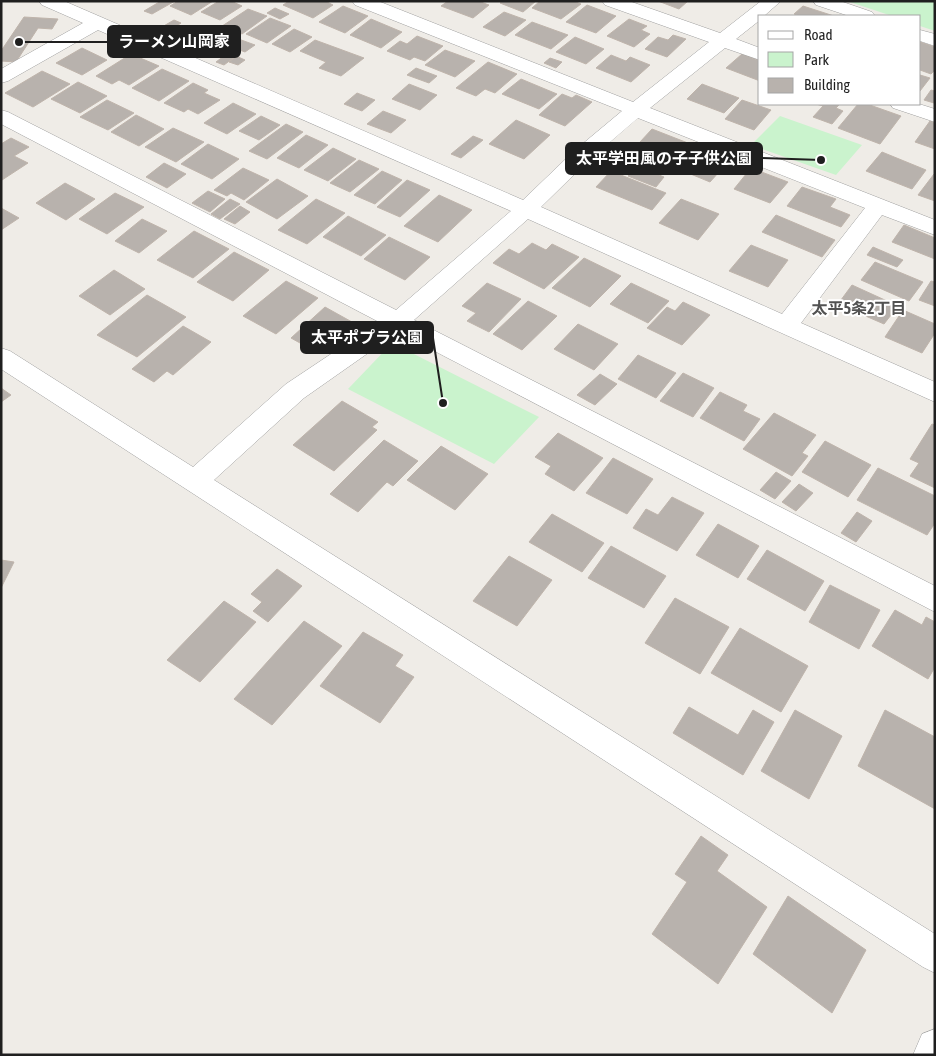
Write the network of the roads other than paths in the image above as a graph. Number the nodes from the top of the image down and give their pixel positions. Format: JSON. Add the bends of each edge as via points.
{"nodes":[{"id":1,"x":48,"y":1,"type":"edge"},
{"id":2,"x":361,"y":1,"type":"edge"},
{"id":3,"x":611,"y":1,"type":"edge"},
{"id":4,"x":772,"y":1,"type":"edge"},
{"id":5,"x":822,"y":1,"type":"edge"},
{"id":6,"x":863,"y":15,"type":"edge"},
{"id":7,"x":98,"y":22,"type":"junction"},
{"id":8,"x":921,"y":35,"type":"edge"},
{"id":9,"x":935,"y":40,"type":"edge"},
{"id":10,"x":722,"y":41,"type":"junction"},
{"id":11,"x":758,"y":53,"type":"edge"},
{"id":12,"x":1,"y":77,"type":"edge"},
{"id":13,"x":903,"y":105,"type":"edge"},
{"id":14,"x":635,"y":110,"type":"junction"},
{"id":15,"x":1,"y":116,"type":"edge"},
{"id":16,"x":935,"y":116,"type":"edge"},
{"id":17,"x":878,"y":206,"type":"junction"},
{"id":18,"x":526,"y":209,"type":"junction"},
{"id":19,"x":935,"y":228,"type":"edge"},
{"id":20,"x":398,"y":321,"type":"junction"},
{"id":21,"x":786,"y":326,"type":"junction"},
{"id":22,"x":1,"y":357,"type":"edge"},
{"id":23,"x":935,"y":393,"type":"edge"},
{"id":24,"x":195,"y":481,"type":"junction"},
{"id":25,"x":935,"y":600,"type":"edge"},
{"id":26,"x":935,"y":955,"type":"edge"},
{"id":27,"x":935,"y":1047,"type":"edge"},
{"id":28,"x":931,"y":1055,"type":"edge"}],
"edges":[{"from":1,"to":7,"type":"street"},
{"from":2,"to":14,"type":"street"},
{"from":3,"to":10,"type":"street"},
{"from":4,"to":10,"type":"street"},
{"from":5,"to":6,"type":"street"},
{"from":7,"to":12,"type":"street"},
{"from":7,"to":18,"type":"street"},
{"from":8,"to":9,"type":"street"},
{"from":10,"to":11,"type":"street"},
{"from":10,"to":14,"type":"street"},
{"from":13,"to":16,"type":"street"},
{"from":14,"to":17,"type":"street"},
{"from":14,"to":18,"type":"street"},
{"from":15,"to":20,"type":"street"},
{"from":17,"to":19,"type":"street"},
{"from":17,"to":21,"type":"street"},
{"from":18,"to":20,"type":"street"},
{"from":18,"to":21,"type":"street"},
{"from":20,"to":24,"type":"street","via":[[295,391]]},
{"from":20,"to":25,"type":"street"},
{"from":21,"to":23,"type":"street"},
{"from":22,"to":24,"type":"street"},
{"from":24,"to":26,"type":"street"},
{"from":27,"to":28,"type":"street"}]}
